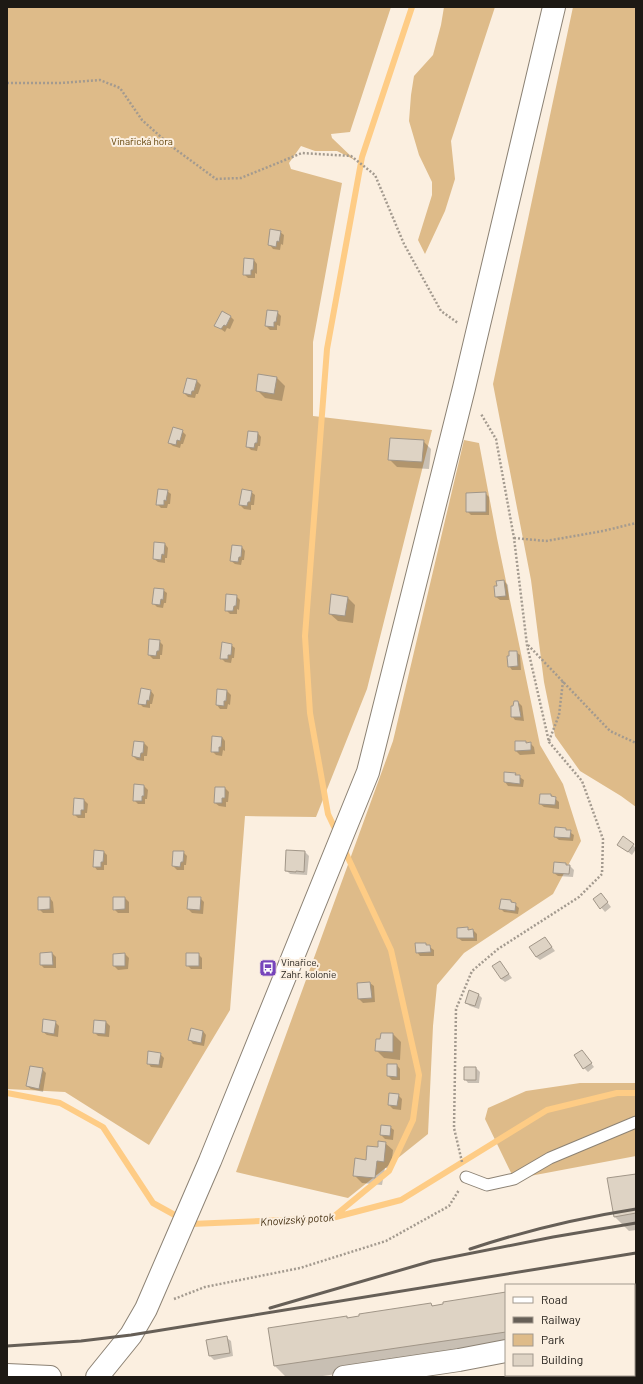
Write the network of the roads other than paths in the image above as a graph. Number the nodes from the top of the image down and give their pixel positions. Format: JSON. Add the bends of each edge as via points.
{"nodes":[{"id":1,"x":554,"y":7,"type":"edge"},
{"id":2,"x":636,"y":1122,"type":"edge"},
{"id":3,"x":466,"y":1177,"type":"road end"},
{"id":4,"x":505,"y":1351,"type":"edge"},
{"id":5,"x":7,"y":1375,"type":"edge"},
{"id":6,"x":50,"y":1377,"type":"edge"},
{"id":7,"x":97,"y":1377,"type":"edge"},
{"id":8,"x":344,"y":1377,"type":"edge"}],
"edges":[{"from":1,"to":7,"type":"main road","via":[[477,336],[368,772],[210,1161],[146,1309],[131,1335]]},
{"from":2,"to":3,"type":"lane","via":[[550,1158],[514,1179],[487,1185]]},
{"from":4,"to":8,"type":"main road"},
{"from":5,"to":6,"type":"main road"}]}
